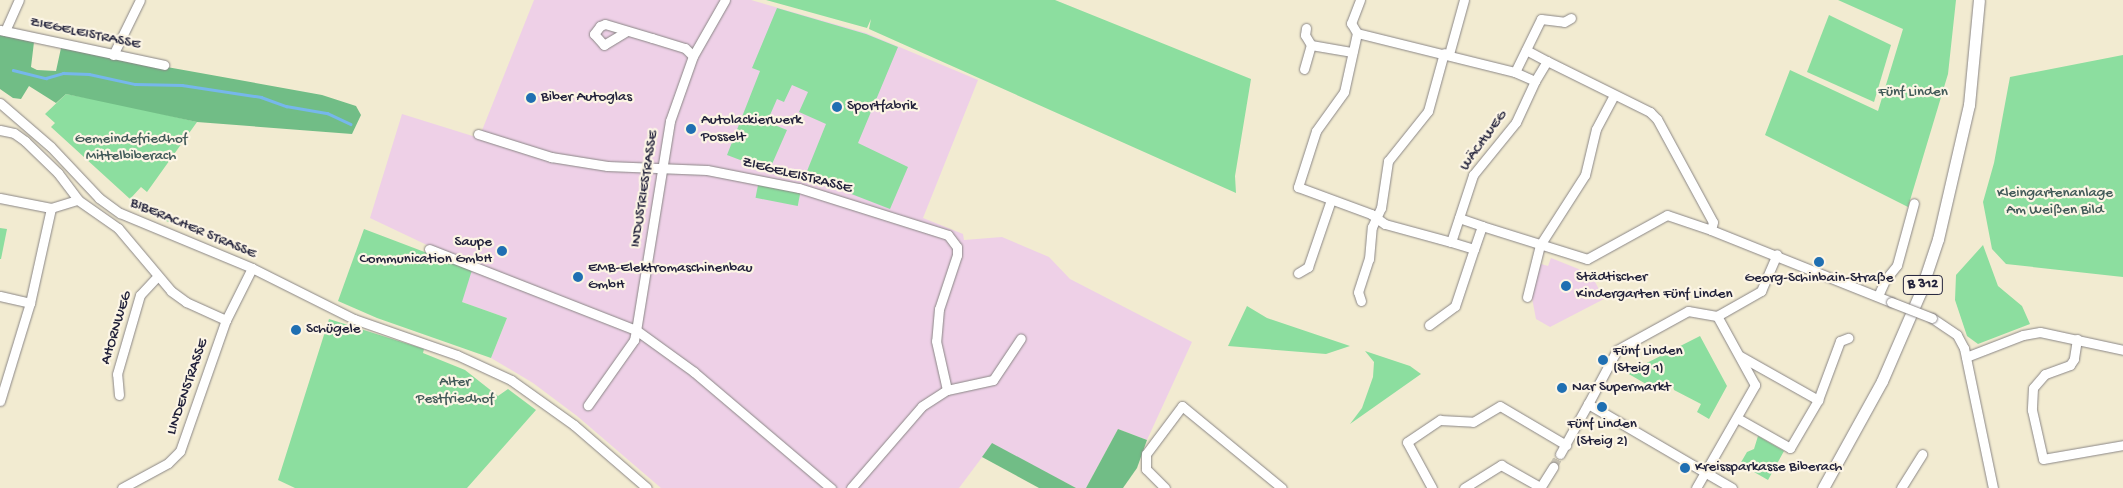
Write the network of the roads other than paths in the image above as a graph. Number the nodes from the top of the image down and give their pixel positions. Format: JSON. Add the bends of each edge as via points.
{"nodes":[{"id":1,"x":19,"y":0,"type":"edge"},
{"id":2,"x":140,"y":0,"type":"edge"},
{"id":3,"x":725,"y":0,"type":"edge"},
{"id":4,"x":1360,"y":0,"type":"edge"},
{"id":5,"x":1464,"y":0,"type":"edge"},
{"id":6,"x":1979,"y":0,"type":"edge"},
{"id":7,"x":1571,"y":18,"type":"dead end"},
{"id":8,"x":1306,"y":28,"type":"dead end"},
{"id":9,"x":2,"y":31,"type":"edge"},
{"id":10,"x":627,"y":31,"type":"dead end"},
{"id":11,"x":1357,"y":33,"type":"junction"},
{"id":12,"x":1312,"y":45,"type":"junction"},
{"id":13,"x":1526,"y":50,"type":"junction"},
{"id":14,"x":1352,"y":52,"type":"junction"},
{"id":15,"x":1446,"y":54,"type":"junction"},
{"id":16,"x":113,"y":55,"type":"junction"},
{"id":17,"x":693,"y":56,"type":"junction"},
{"id":18,"x":1547,"y":61,"type":"junction"},
{"id":19,"x":164,"y":65,"type":"dead end"},
{"id":20,"x":1304,"y":69,"type":"dead end"},
{"id":21,"x":1515,"y":72,"type":"junction"},
{"id":22,"x":1535,"y":81,"type":"junction"},
{"id":23,"x":1614,"y":95,"type":"junction"},
{"id":24,"x":0,"y":103,"type":"edge"},
{"id":25,"x":0,"y":130,"type":"edge"},
{"id":26,"x":478,"y":134,"type":"dead end"},
{"id":27,"x":661,"y":169,"type":"junction"},
{"id":28,"x":0,"y":198,"type":"edge"},
{"id":29,"x":78,"y":200,"type":"junction"},
{"id":30,"x":1331,"y":200,"type":"junction"},
{"id":31,"x":1914,"y":203,"type":"dead end"},
{"id":32,"x":52,"y":208,"type":"junction"},
{"id":33,"x":1377,"y":218,"type":"junction"},
{"id":34,"x":1459,"y":218,"type":"junction"},
{"id":35,"x":1482,"y":226,"type":"junction"},
{"id":36,"x":1711,"y":230,"type":"junction"},
{"id":37,"x":1451,"y":242,"type":"junction"},
{"id":38,"x":1540,"y":245,"type":"junction"},
{"id":39,"x":429,"y":249,"type":"dead end"},
{"id":40,"x":1474,"y":249,"type":"junction"},
{"id":41,"x":1777,"y":254,"type":"junction"},
{"id":42,"x":252,"y":268,"type":"junction"},
{"id":43,"x":1298,"y":273,"type":"dead end"},
{"id":44,"x":158,"y":276,"type":"junction"},
{"id":45,"x":0,"y":296,"type":"edge"},
{"id":46,"x":1878,"y":296,"type":"junction"},
{"id":47,"x":1527,"y":297,"type":"dead end"},
{"id":48,"x":1361,"y":301,"type":"dead end"},
{"id":49,"x":30,"y":302,"type":"junction"},
{"id":50,"x":1717,"y":316,"type":"junction"},
{"id":51,"x":226,"y":320,"type":"junction"},
{"id":52,"x":1429,"y":325,"type":"dead end"},
{"id":53,"x":636,"y":330,"type":"junction"},
{"id":54,"x":1021,"y":338,"type":"dead end"},
{"id":55,"x":1848,"y":338,"type":"dead end"},
{"id":56,"x":2077,"y":338,"type":"junction"},
{"id":57,"x":2123,"y":350,"type":"edge"},
{"id":58,"x":1740,"y":356,"type":"junction"},
{"id":59,"x":1966,"y":357,"type":"junction"},
{"id":60,"x":1764,"y":369,"type":"junction"},
{"id":61,"x":1755,"y":385,"type":"junction"},
{"id":62,"x":947,"y":390,"type":"junction"},
{"id":63,"x":119,"y":395,"type":"dead end"},
{"id":64,"x":1818,"y":400,"type":"junction"},
{"id":65,"x":0,"y":401,"type":"edge"},
{"id":66,"x":1588,"y":404,"type":"junction"},
{"id":67,"x":588,"y":405,"type":"dead end"},
{"id":68,"x":1737,"y":418,"type":"junction"},
{"id":69,"x":1566,"y":445,"type":"junction"},
{"id":70,"x":2123,"y":445,"type":"edge"},
{"id":71,"x":1560,"y":454,"type":"tunnel mouth"},
{"id":72,"x":1922,"y":454,"type":"dead end"},
{"id":73,"x":1552,"y":467,"type":"tunnel mouth"},
{"id":74,"x":1705,"y":473,"type":"junction"},
{"id":75,"x":122,"y":488,"type":"edge"},
{"id":76,"x":647,"y":488,"type":"edge"},
{"id":77,"x":831,"y":488,"type":"edge"},
{"id":78,"x":851,"y":488,"type":"edge"},
{"id":79,"x":1165,"y":488,"type":"edge"},
{"id":80,"x":1282,"y":488,"type":"edge"},
{"id":81,"x":1432,"y":488,"type":"edge"},
{"id":82,"x":1464,"y":488,"type":"edge"},
{"id":83,"x":1540,"y":488,"type":"edge"},
{"id":84,"x":1696,"y":488,"type":"edge"},
{"id":85,"x":1732,"y":488,"type":"edge"},
{"id":86,"x":1823,"y":488,"type":"edge"},
{"id":87,"x":1901,"y":488,"type":"edge"},
{"id":88,"x":1993,"y":488,"type":"edge"}],
"edges":[{"from":1,"to":9,"type":"street"},
{"from":2,"to":16,"type":"street"},
{"from":3,"to":17,"type":"street","name":"INDUSTRIESTRASSE"},
{"from":4,"to":11,"type":"street","via":[[1351,24]]},
{"from":5,"to":15,"type":"street"},
{"from":6,"to":86,"type":"main road","number":"B 312","via":[[1970,105],[1938,240],[1920,293],[1882,381]]},
{"from":7,"to":13,"type":"street","via":[[1564,22],[1541,20]]},
{"from":8,"to":12,"type":"street","via":[[1305,35]]},
{"from":9,"to":16,"type":"street","name":"ZIEGELEISTRASSE"},
{"from":10,"to":17,"type":"street","via":[[685,48]]},
{"from":11,"to":14,"type":"street"},
{"from":11,"to":15,"type":"street"},
{"from":12,"to":14,"type":"street"},
{"from":12,"to":20,"type":"street"},
{"from":13,"to":18,"type":"street"},
{"from":13,"to":21,"type":"street"},
{"from":14,"to":30,"type":"street","via":[[1344,92],[1316,131],[1297,182],[1302,189]]},
{"from":15,"to":21,"type":"street"},
{"from":15,"to":33,"type":"street","via":[[1428,110],[1388,161]]},
{"from":16,"to":19,"type":"street","name":"ZIEGELEISTRASSE"},
{"from":17,"to":27,"type":"street","name":"INDUSTRIESTRASSE","via":[[670,121]]},
{"from":18,"to":22,"type":"street"},
{"from":18,"to":23,"type":"street"},
{"from":21,"to":22,"type":"street"},
{"from":22,"to":34,"type":"street","name":"WÄCHWEG","via":[[1516,122],[1473,175]]},
{"from":23,"to":36,"type":"street","via":[[1650,112],[1657,119],[1713,222]]},
{"from":23,"to":38,"type":"street","via":[[1596,130],[1585,175]]},
{"from":24,"to":42,"type":"street","name":"BIBERACHER STRASSE","via":[[50,147],[99,198],[120,213]]},
{"from":25,"to":29,"type":"street","via":[[20,136],[58,173]]},
{"from":26,"to":27,"type":"street","name":"ZIEGELEISTRASSE","via":[[551,157],[607,166]]},
{"from":27,"to":53,"type":"street","name":"INDUSTRIESTRASSE"},
{"from":27,"to":62,"type":"street","name":"ZIEGELEISTRASSE","via":[[707,170],[817,192],[948,235],[957,247],[957,255],[939,309],[936,341]]},
{"from":28,"to":32,"type":"street"},
{"from":29,"to":32,"type":"street"},
{"from":29,"to":44,"type":"street","via":[[118,228]]},
{"from":30,"to":33,"type":"street"},
{"from":30,"to":43,"type":"street","via":[[1308,267]]},
{"from":31,"to":46,"type":"street","via":[[1897,265]]},
{"from":32,"to":49,"type":"street"},
{"from":33,"to":37,"type":"street","via":[[1385,224],[1407,227]]},
{"from":33,"to":48,"type":"street","via":[[1372,227],[1369,259],[1358,292]]},
{"from":34,"to":35,"type":"street"},
{"from":34,"to":37,"type":"street"},
{"from":35,"to":38,"type":"street"},
{"from":35,"to":40,"type":"street"},
{"from":36,"to":38,"type":"street","via":[[1667,215],[1586,259]]},
{"from":36,"to":41,"type":"street"},
{"from":37,"to":40,"type":"street"},
{"from":38,"to":47,"type":"street"},
{"from":39,"to":53,"type":"street"},
{"from":40,"to":52,"type":"street","via":[[1454,306]]},
{"from":41,"to":46,"type":"street"},
{"from":41,"to":50,"type":"street","via":[[1761,291]]},
{"from":42,"to":51,"type":"street","name":"LINDENSTRASSE"},
{"from":42,"to":76,"type":"street","name":"BIBERACHER STRASSE","via":[[328,308],[457,355],[511,380],[574,425]]},
{"from":44,"to":51,"type":"street","via":[[186,302]]},
{"from":44,"to":63,"type":"street","name":"AHORNWEG","via":[[140,296],[117,374]]},
{"from":45,"to":49,"type":"street"},
{"from":46,"to":59,"type":"street","bridge":true,"via":[[1932,318],[1957,335]]},
{"from":49,"to":65,"type":"street"},
{"from":50,"to":58,"type":"street"},
{"from":50,"to":66,"type":"street","via":[[1688,311],[1617,350]]},
{"from":51,"to":75,"type":"street","name":"LINDENSTRASSE","via":[[177,455],[161,468]]},
{"from":53,"to":67,"type":"street","name":"INDUSTRIESTRASSE","via":[[634,340]]},
{"from":53,"to":77,"type":"street","via":[[694,372]]},
{"from":54,"to":62,"type":"street","via":[[993,380]]},
{"from":55,"to":64,"type":"street","via":[[1840,342]]},
{"from":56,"to":57,"type":"street"},
{"from":56,"to":59,"type":"street","via":[[2040,332],[2023,335]]},
{"from":56,"to":70,"type":"street","via":[[2070,365],[2044,374],[2033,388],[2032,410],[2043,459]]},
{"from":58,"to":60,"type":"street"},
{"from":58,"to":61,"type":"street"},
{"from":59,"to":88,"type":"street"},
{"from":60,"to":61,"type":"street"},
{"from":60,"to":64,"type":"street"},
{"from":61,"to":68,"type":"street"},
{"from":62,"to":78,"type":"street","via":[[922,406]]},
{"from":64,"to":68,"type":"street","via":[[1790,448]]},
{"from":66,"to":69,"type":"street"},
{"from":66,"to":74,"type":"street"},
{"from":68,"to":74,"type":"street"},
{"from":69,"to":71,"type":"street"},
{"from":69,"to":81,"type":"street","via":[[1500,406],[1473,422],[1440,420],[1407,442]]},
{"from":72,"to":87,"type":"street"},
{"from":73,"to":83,"type":"street"},
{"from":74,"to":84,"type":"street"},
{"from":74,"to":85,"type":"street"},
{"from":79,"to":80,"type":"street","via":[[1146,469],[1146,454],[1182,406]]},
{"from":82,"to":83,"type":"street","via":[[1501,465]]}]}
